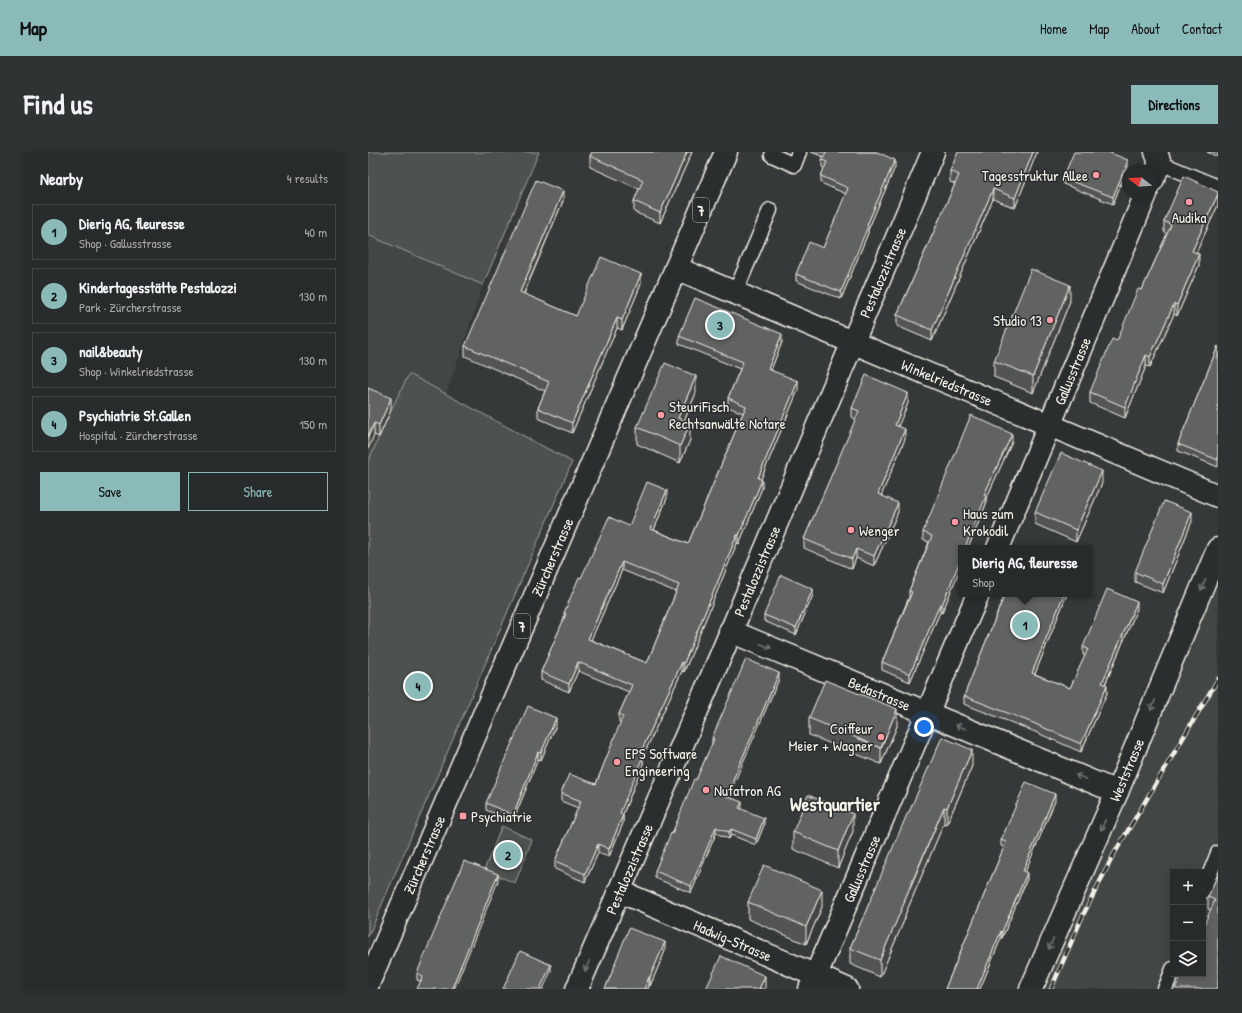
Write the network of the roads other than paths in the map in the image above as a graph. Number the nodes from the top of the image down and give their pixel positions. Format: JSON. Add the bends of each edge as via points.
{"nodes":[{"id":1,"x":726,"y":152,"type":"edge"},
{"id":2,"x":799,"y":152,"type":"edge"},
{"id":3,"x":933,"y":152,"type":"edge"},
{"id":4,"x":770,"y":153,"type":"edge"},
{"id":5,"x":1158,"y":166,"type":"edge"},
{"id":6,"x":1218,"y":187,"type":"edge"},
{"id":7,"x":1143,"y":200,"type":"edge"},
{"id":8,"x":770,"y":210,"type":"dead end"},
{"id":9,"x":676,"y":268,"type":"junction"},
{"id":10,"x":736,"y":293,"type":"junction"},
{"id":11,"x":852,"y":342,"type":"junction"},
{"id":12,"x":1049,"y":426,"type":"junction"},
{"id":13,"x":1218,"y":496,"type":"edge"},
{"id":14,"x":999,"y":545,"type":"edge"},
{"id":15,"x":1218,"y":549,"type":"edge"},
{"id":16,"x":977,"y":597,"type":"edge"},
{"id":17,"x":730,"y":631,"type":"junction"},
{"id":18,"x":928,"y":713,"type":"junction"},
{"id":19,"x":1117,"y":792,"type":"junction"},
{"id":20,"x":1218,"y":853,"type":"edge"},
{"id":21,"x":1206,"y":883,"type":"edge"},
{"id":22,"x":619,"y":891,"type":"junction"},
{"id":23,"x":1170,"y":976,"type":"edge"},
{"id":24,"x":813,"y":982,"type":"edge"},
{"id":25,"x":368,"y":984,"type":"edge"},
{"id":26,"x":577,"y":989,"type":"edge"},
{"id":27,"x":847,"y":989,"type":"edge"},
{"id":28,"x":1031,"y":989,"type":"edge"},
{"id":29,"x":1165,"y":989,"type":"edge"}],
"edges":[{"from":1,"to":9,"type":"street","name":"Zürcherstrasse","number":"7"},
{"from":2,"to":4,"type":"lane","via":[[794,165]]},
{"from":3,"to":11,"type":"street","name":"Pestalozzistrasse"},
{"from":5,"to":6,"type":"lane"},
{"from":7,"to":12,"type":"street","name":"Gallusstrasse"},
{"from":8,"to":10,"type":"lane"},
{"from":9,"to":10,"type":"street","name":"Winkelriedstrasse"},
{"from":9,"to":25,"type":"street","name":"Zürcherstrasse","number":"7"},
{"from":10,"to":11,"type":"street","name":"Winkelriedstrasse"},
{"from":11,"to":12,"type":"street","name":"Winkelriedstrasse"},
{"from":11,"to":17,"type":"street","name":"Pestalozzistrasse"},
{"from":12,"to":13,"type":"street","name":"Winkelriedstrasse"},
{"from":12,"to":14,"type":"street","name":"Gallusstrasse"},
{"from":15,"to":19,"type":"street","name":"Weststrasse","one_way":true},
{"from":16,"to":18,"type":"street","name":"Gallusstrasse"},
{"from":17,"to":18,"type":"street","name":"Bedastrasse","one_way":true},
{"from":17,"to":22,"type":"street","name":"Pestalozzistrasse"},
{"from":19,"to":18,"type":"street","name":"Bedastrasse","one_way":true},
{"from":18,"to":24,"type":"street","name":"Gallusstrasse"},
{"from":19,"to":28,"type":"street","name":"Weststrasse","one_way":true},
{"from":20,"to":21,"type":"lane"},
{"from":22,"to":24,"type":"street","name":"Hadwig-Strasse"},
{"from":22,"to":26,"type":"street","name":"Pestalozzistrasse","one_way":true,"via":[[589,942]]},
{"from":23,"to":29,"type":"lane"},
{"from":24,"to":27,"type":"street","name":"Hadwig-Strasse"}]}
